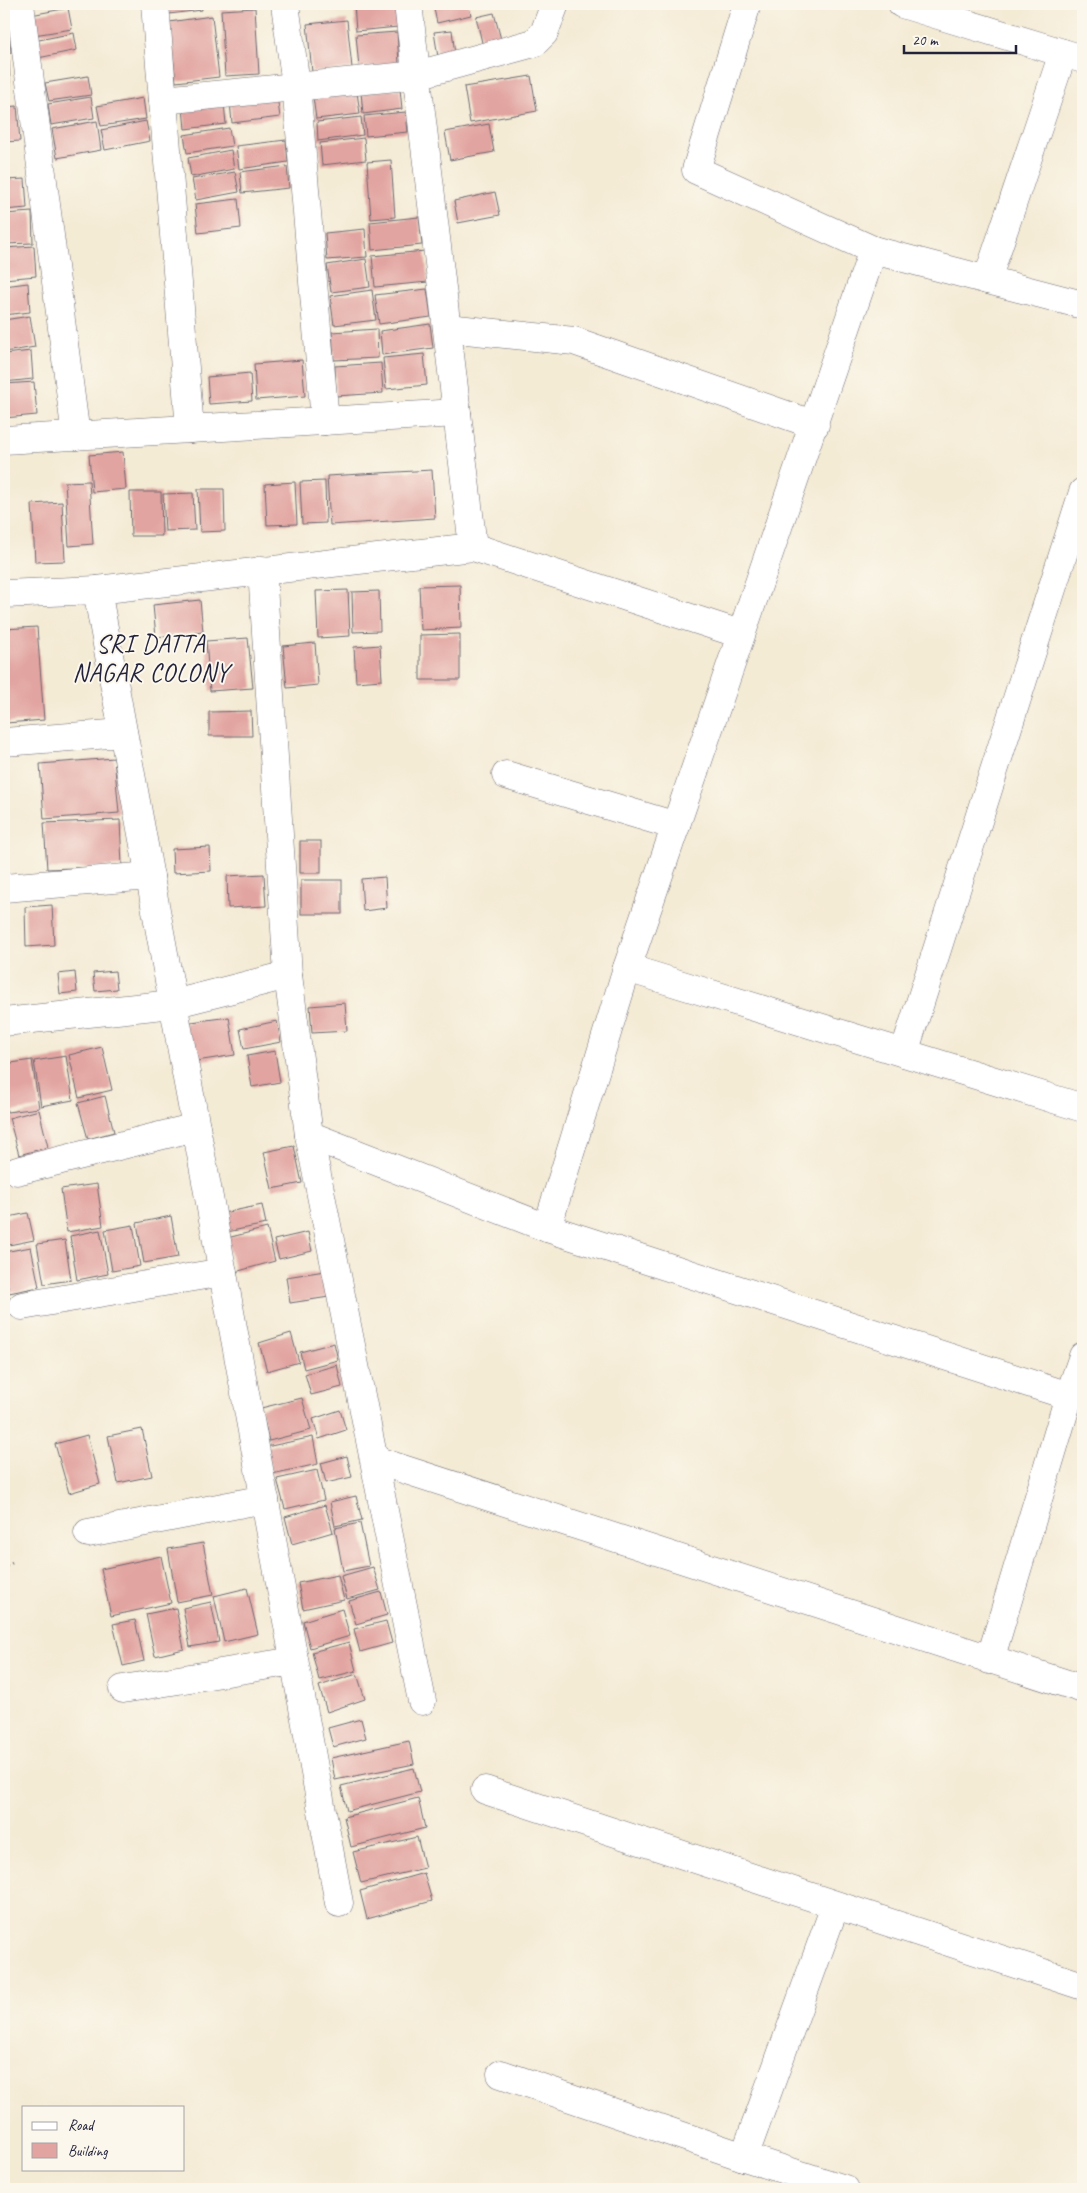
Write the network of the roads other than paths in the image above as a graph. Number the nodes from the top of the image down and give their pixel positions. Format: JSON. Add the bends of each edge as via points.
{"nodes":[{"id":1,"x":20,"y":4,"type":"edge"},
{"id":2,"x":155,"y":4,"type":"edge"},
{"id":3,"x":285,"y":4,"type":"edge"},
{"id":4,"x":408,"y":4,"type":"edge"},
{"id":5,"x":555,"y":4,"type":"edge"},
{"id":6,"x":747,"y":4,"type":"edge"},
{"id":7,"x":902,"y":4,"type":"edge"},
{"id":8,"x":1073,"y":56,"type":"edge"},
{"id":9,"x":417,"y":75,"type":"junction"},
{"id":10,"x":296,"y":85,"type":"junction"},
{"id":11,"x":164,"y":100,"type":"junction"},
{"id":12,"x":873,"y":250,"type":"junction"},
{"id":13,"x":987,"y":280,"type":"junction"},
{"id":14,"x":1083,"y":305,"type":"edge"},
{"id":15,"x":447,"y":328,"type":"junction"},
{"id":16,"x":457,"y":414,"type":"junction"},
{"id":17,"x":324,"y":421,"type":"junction"},
{"id":18,"x":815,"y":425,"type":"junction"},
{"id":19,"x":190,"y":429,"type":"junction"},
{"id":20,"x":76,"y":436,"type":"junction"},
{"id":21,"x":4,"y":440,"type":"edge"},
{"id":22,"x":1083,"y":492,"type":"edge"},
{"id":23,"x":473,"y":547,"type":"junction"},
{"id":24,"x":262,"y":570,"type":"junction"},
{"id":25,"x":96,"y":590,"type":"junction"},
{"id":26,"x":4,"y":594,"type":"edge"},
{"id":27,"x":740,"y":634,"type":"junction"},
{"id":28,"x":123,"y":733,"type":"junction"},
{"id":29,"x":4,"y":742,"type":"edge"},
{"id":30,"x":506,"y":775,"type":"dead end"},
{"id":31,"x":676,"y":826,"type":"junction"},
{"id":32,"x":150,"y":876,"type":"junction"},
{"id":33,"x":4,"y":888,"type":"edge"},
{"id":34,"x":628,"y":968,"type":"junction"},
{"id":35,"x":288,"y":975,"type":"junction"},
{"id":36,"x":173,"y":1004,"type":"junction"},
{"id":37,"x":4,"y":1022,"type":"edge"},
{"id":38,"x":904,"y":1053,"type":"junction"},
{"id":39,"x":1083,"y":1108,"type":"edge"},
{"id":40,"x":196,"y":1128,"type":"junction"},
{"id":41,"x":309,"y":1135,"type":"junction"},
{"id":42,"x":17,"y":1171,"type":"dead end"},
{"id":43,"x":547,"y":1228,"type":"junction"},
{"id":44,"x":223,"y":1272,"type":"junction"},
{"id":45,"x":22,"y":1306,"type":"dead end"},
{"id":46,"x":1083,"y":1356,"type":"edge"},
{"id":47,"x":1069,"y":1396,"type":"junction"},
{"id":48,"x":375,"y":1460,"type":"junction"},
{"id":49,"x":265,"y":1499,"type":"junction"},
{"id":50,"x":88,"y":1534,"type":"dead end"},
{"id":51,"x":990,"y":1660,"type":"junction"},
{"id":52,"x":294,"y":1661,"type":"junction"},
{"id":53,"x":123,"y":1689,"type":"dead end"},
{"id":54,"x":1083,"y":1689,"type":"edge"},
{"id":55,"x":422,"y":1701,"type":"dead end"},
{"id":56,"x":486,"y":1790,"type":"dead end"},
{"id":57,"x":339,"y":1903,"type":"dead end"},
{"id":58,"x":835,"y":1906,"type":"junction"},
{"id":59,"x":1083,"y":1986,"type":"edge"},
{"id":60,"x":500,"y":2074,"type":"dead end"},
{"id":61,"x":744,"y":2157,"type":"junction"},
{"id":62,"x":845,"y":2189,"type":"edge"}],
"edges":[{"from":1,"to":20,"type":"street"},
{"from":2,"to":11,"type":"street"},
{"from":3,"to":10,"type":"street"},
{"from":4,"to":9,"type":"street"},
{"from":5,"to":9,"type":"street","via":[[544,33],[534,43]]},
{"from":6,"to":12,"type":"street","via":[[696,170]]},
{"from":7,"to":8,"type":"street"},
{"from":8,"to":13,"type":"street"},
{"from":9,"to":10,"type":"street"},
{"from":9,"to":15,"type":"street"},
{"from":10,"to":11,"type":"street"},
{"from":10,"to":17,"type":"street"},
{"from":11,"to":19,"type":"street"},
{"from":12,"to":13,"type":"street"},
{"from":12,"to":18,"type":"street"},
{"from":13,"to":14,"type":"street"},
{"from":15,"to":16,"type":"street"},
{"from":15,"to":18,"type":"street","via":[[574,341]]},
{"from":16,"to":17,"type":"street"},
{"from":16,"to":23,"type":"street"},
{"from":17,"to":19,"type":"street"},
{"from":18,"to":27,"type":"street"},
{"from":19,"to":20,"type":"street"},
{"from":20,"to":21,"type":"street"},
{"from":22,"to":38,"type":"street"},
{"from":23,"to":24,"type":"street"},
{"from":23,"to":27,"type":"street"},
{"from":24,"to":25,"type":"street"},
{"from":24,"to":35,"type":"street"},
{"from":25,"to":26,"type":"street"},
{"from":25,"to":28,"type":"street"},
{"from":27,"to":31,"type":"street"},
{"from":28,"to":29,"type":"street"},
{"from":28,"to":32,"type":"street"},
{"from":30,"to":31,"type":"street"},
{"from":31,"to":34,"type":"street"},
{"from":32,"to":33,"type":"street"},
{"from":32,"to":36,"type":"street"},
{"from":34,"to":38,"type":"street"},
{"from":34,"to":43,"type":"street"},
{"from":35,"to":36,"type":"street"},
{"from":35,"to":41,"type":"street"},
{"from":36,"to":37,"type":"street"},
{"from":36,"to":40,"type":"street"},
{"from":38,"to":39,"type":"street"},
{"from":40,"to":42,"type":"street"},
{"from":40,"to":44,"type":"street"},
{"from":41,"to":43,"type":"street"},
{"from":41,"to":48,"type":"street"},
{"from":43,"to":47,"type":"street"},
{"from":44,"to":45,"type":"street"},
{"from":44,"to":49,"type":"street"},
{"from":46,"to":47,"type":"street"},
{"from":47,"to":51,"type":"street"},
{"from":48,"to":51,"type":"street"},
{"from":48,"to":55,"type":"street"},
{"from":49,"to":50,"type":"street"},
{"from":49,"to":52,"type":"street"},
{"from":51,"to":54,"type":"street"},
{"from":52,"to":53,"type":"street"},
{"from":52,"to":57,"type":"street"},
{"from":56,"to":58,"type":"street"},
{"from":58,"to":59,"type":"street"},
{"from":58,"to":61,"type":"street"},
{"from":60,"to":61,"type":"street"},
{"from":61,"to":62,"type":"street"}]}
